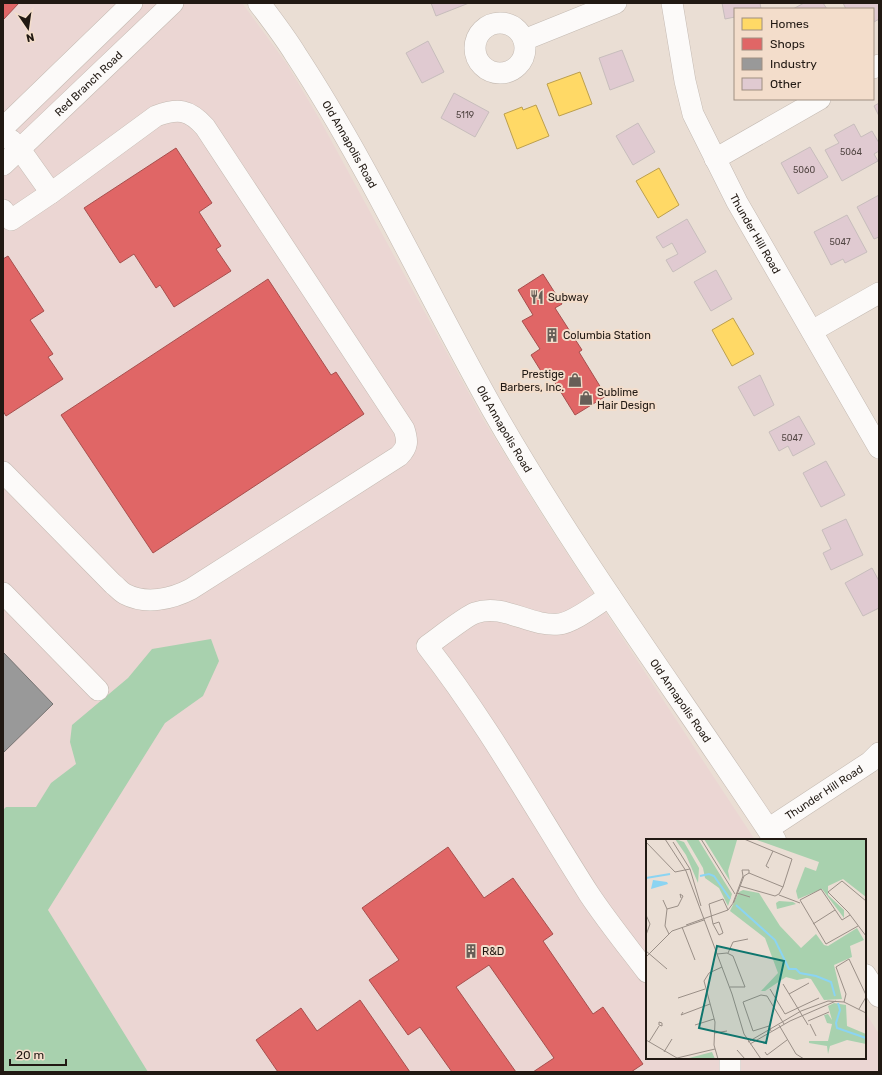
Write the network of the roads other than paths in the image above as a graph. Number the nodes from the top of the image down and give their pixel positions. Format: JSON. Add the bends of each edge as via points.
{"nodes":[{"id":1,"x":132,"y":3,"type":"edge"},
{"id":2,"x":173,"y":3,"type":"edge"},
{"id":3,"x":259,"y":3,"type":"edge"},
{"id":4,"x":616,"y":3,"type":"edge"},
{"id":5,"x":672,"y":3,"type":"edge"},
{"id":6,"x":524,"y":40,"type":"dead end"},
{"id":7,"x":818,"y":100,"type":"edge"},
{"id":8,"x":3,"y":128,"type":"edge"},
{"id":9,"x":3,"y":132,"type":"edge"},
{"id":10,"x":19,"y":148,"type":"junction"},
{"id":11,"x":715,"y":159,"type":"junction"},
{"id":12,"x":3,"y":165,"type":"edge"},
{"id":13,"x":51,"y":193,"type":"junction"},
{"id":14,"x":3,"y":210,"type":"edge"},
{"id":15,"x":879,"y":293,"type":"edge"},
{"id":16,"x":812,"y":332,"type":"junction"},
{"id":17,"x":879,"y":448,"type":"edge"},
{"id":18,"x":3,"y":472,"type":"edge"},
{"id":19,"x":3,"y":593,"type":"edge"},
{"id":20,"x":610,"y":596,"type":"junction"},
{"id":21,"x":98,"y":690,"type":"dead end"},
{"id":22,"x":879,"y":753,"type":"edge"},
{"id":23,"x":772,"y":834,"type":"edge"},
{"id":24,"x":646,"y":971,"type":"edge"},
{"id":25,"x":866,"y":976,"type":"edge"},
{"id":26,"x":879,"y":996,"type":"edge"},
{"id":27,"x":730,"y":1059,"type":"edge"},
{"id":28,"x":730,"y":1072,"type":"edge"}],
"edges":[{"from":1,"to":8,"type":"street"},
{"from":2,"to":10,"type":"street","name":"Red Branch Road"},
{"from":3,"to":20,"type":"main road","name":"Old Annapolis Road","via":[[296,55],[331,113],[494,412]]},
{"from":4,"to":6,"type":"street"},
{"from":5,"to":11,"type":"street","name":"Thunder Hill Road","via":[[693,114]]},
{"from":7,"to":11,"type":"street"},
{"from":9,"to":10,"type":"street"},
{"from":10,"to":12,"type":"street","name":"Red Branch Road"},
{"from":10,"to":13,"type":"street"},
{"from":11,"to":16,"type":"street","name":"Thunder Hill Road"},
{"from":13,"to":14,"type":"street","via":[[10,220]]},
{"from":13,"to":18,"type":"street","via":[[156,116],[182,110],[195,116],[205,127],[404,428],[408,438],[406,448],[399,456],[191,589],[177,596],[162,599],[145,599],[125,594]]},
{"from":15,"to":16,"type":"street"},
{"from":16,"to":17,"type":"street","name":"Thunder Hill Road"},
{"from":19,"to":21,"type":"street"},
{"from":20,"to":23,"type":"main road","name":"Old Annapolis Road"},
{"from":20,"to":24,"type":"street","via":[[581,615],[560,624],[543,623],[492,610],[474,613],[427,646],[456,683],[590,896]]},
{"from":22,"to":23,"type":"street","name":"Thunder Hill Road"},
{"from":25,"to":26,"type":"main road"},
{"from":27,"to":28,"type":"street"}]}
